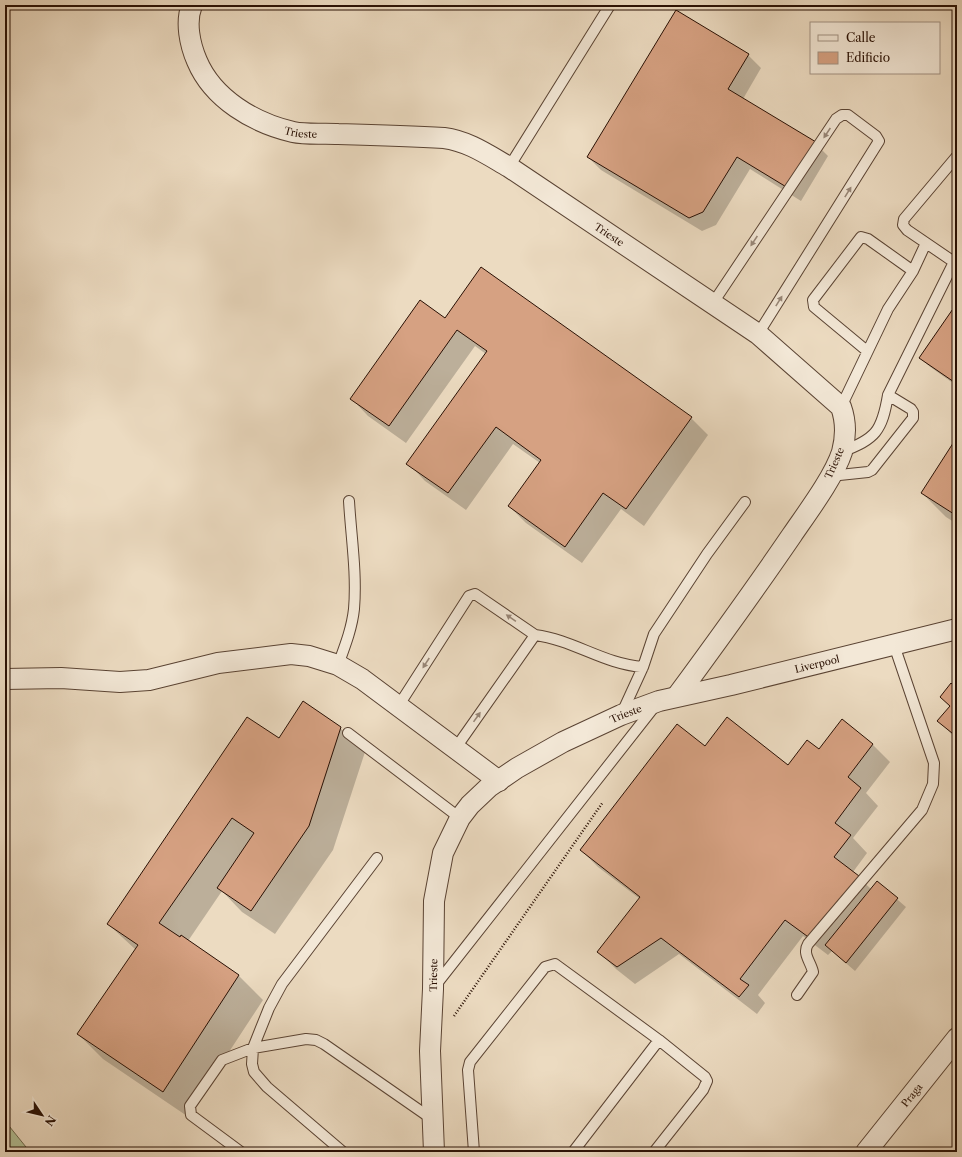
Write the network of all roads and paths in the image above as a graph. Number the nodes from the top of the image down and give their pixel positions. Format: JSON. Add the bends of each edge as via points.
{"nodes":[{"id":1,"x":192,"y":5,"type":"edge"},
{"id":2,"x":610,"y":5,"type":"edge"},
{"id":3,"x":957,"y":156,"type":"edge"},
{"id":4,"x":508,"y":167,"type":"junction"},
{"id":5,"x":926,"y":243,"type":"junction"},
{"id":6,"x":955,"y":260,"type":"edge"},
{"id":7,"x":913,"y":271,"type":"junction"},
{"id":8,"x":713,"y":303,"type":"junction"},
{"id":9,"x":758,"y":334,"type":"junction"},
{"id":10,"x":867,"y":351,"type":"junction"},
{"id":11,"x":888,"y":394,"type":"junction"},
{"id":12,"x":841,"y":407,"type":"junction"},
{"id":13,"x":841,"y":452,"type":"junction"},
{"id":14,"x":829,"y":476,"type":"junction"},
{"id":15,"x":349,"y":501,"type":"dead end"},
{"id":16,"x":745,"y":502,"type":"dead end"},
{"id":17,"x":957,"y":629,"type":"edge"},
{"id":18,"x":535,"y":635,"type":"junction"},
{"id":19,"x":894,"y":645,"type":"junction"},
{"id":20,"x":338,"y":665,"type":"junction"},
{"id":21,"x":643,"y":666,"type":"junction"},
{"id":22,"x":5,"y":679,"type":"edge"},
{"id":23,"x":668,"y":699,"type":"junction"},
{"id":24,"x":399,"y":705,"type":"junction"},
{"id":25,"x":621,"y":715,"type":"junction"},
{"id":26,"x":348,"y":733,"type":"dead end"},
{"id":27,"x":455,"y":749,"type":"junction"},
{"id":28,"x":499,"y":781,"type":"junction"},
{"id":29,"x":605,"y":799,"type":"dead end"},
{"id":30,"x":460,"y":818,"type":"junction"},
{"id":31,"x":377,"y":858,"type":"dead end"},
{"id":32,"x":433,"y":989,"type":"junction"},
{"id":33,"x":797,"y":995,"type":"dead end"},
{"id":34,"x":452,"y":1019,"type":"dead end"},
{"id":35,"x":957,"y":1038,"type":"edge"},
{"id":36,"x":659,"y":1040,"type":"junction"},
{"id":37,"x":253,"y":1048,"type":"junction"},
{"id":38,"x":432,"y":1119,"type":"junction"},
{"id":39,"x":241,"y":1152,"type":"edge"},
{"id":40,"x":343,"y":1152,"type":"edge"},
{"id":41,"x":434,"y":1152,"type":"edge"},
{"id":42,"x":474,"y":1152,"type":"edge"},
{"id":43,"x":573,"y":1152,"type":"edge"},
{"id":44,"x":654,"y":1152,"type":"edge"},
{"id":45,"x":866,"y":1152,"type":"edge"}],
"edges":[{"from":1,"to":4,"type":"street","name":"Trieste","via":[[189,30],[193,52],[202,72],[236,108],[260,121],[294,132],[456,139]]},
{"from":2,"to":4,"type":"lane"},
{"from":3,"to":5,"type":"lane","via":[[904,219],[907,230]]},
{"from":4,"to":8,"type":"street","name":"Trieste"},
{"from":5,"to":6,"type":"lane"},
{"from":5,"to":7,"type":"lane"},
{"from":6,"to":11,"type":"lane"},
{"from":7,"to":10,"type":"lane","via":[[888,309]]},
{"from":7,"to":10,"type":"lane","via":[[868,239],[861,237],[813,300],[814,308]]},
{"from":8,"to":9,"type":"street","name":"Trieste"},
{"from":9,"to":8,"type":"lane","one_way":true,"via":[[879,141],[848,115],[842,115],[836,120]]},
{"from":9,"to":12,"type":"street","name":"Trieste"},
{"from":10,"to":12,"type":"lane"},
{"from":11,"to":13,"type":"lane","via":[[885,412],[873,437],[863,444]]},
{"from":11,"to":14,"type":"lane","via":[[911,409],[913,418],[872,470]]},
{"from":12,"to":13,"type":"street","name":"Trieste","via":[[845,426]]},
{"from":13,"to":14,"type":"street","name":"Trieste"},
{"from":14,"to":23,"type":"street","name":"Trieste","via":[[814,503],[757,586]]},
{"from":15,"to":20,"type":"lane","via":[[355,587],[354,609]]},
{"from":16,"to":21,"type":"lane","via":[[654,634]]},
{"from":17,"to":19,"type":"street","name":"Liverpool"},
{"from":18,"to":21,"type":"lane","via":[[550,637],[626,666]]},
{"from":18,"to":24,"type":"lane","one_way":true,"via":[[475,594],[469,596]]},
{"from":27,"to":18,"type":"lane","one_way":true},
{"from":19,"to":23,"type":"street","name":"Liverpool"},
{"from":19,"to":33,"type":"lane","via":[[934,763],[933,784],[922,810],[808,944],[805,954],[813,972]]},
{"from":20,"to":22,"type":"street","via":[[309,656],[291,654],[218,663],[149,680],[120,682],[61,678]]},
{"from":20,"to":24,"type":"street"},
{"from":21,"to":25,"type":"lane"},
{"from":23,"to":25,"type":"street","name":"Trieste"},
{"from":23,"to":32,"type":"lane"},
{"from":24,"to":27,"type":"street"},
{"from":25,"to":28,"type":"street","name":"Trieste","via":[[563,742]]},
{"from":26,"to":30,"type":"lane"},
{"from":27,"to":28,"type":"street"},
{"from":28,"to":30,"type":"street","name":"Trieste","via":[[480,795]]},
{"from":29,"to":34,"type":"path"},
{"from":30,"to":32,"type":"street","name":"Trieste","via":[[443,853],[437,876],[434,901]]},
{"from":31,"to":37,"type":"lane","via":[[282,984]]},
{"from":32,"to":38,"type":"street","name":"Trieste","via":[[430,1051]]},
{"from":35,"to":45,"type":"street","name":"Praga"},
{"from":36,"to":42,"type":"lane","via":[[560,966],[555,964],[545,967],[470,1062],[468,1070]]},
{"from":36,"to":43,"type":"lane"},
{"from":36,"to":44,"type":"lane","via":[[707,1081],[703,1090]]},
{"from":37,"to":38,"type":"lane","via":[[306,1038],[316,1040]]},
{"from":37,"to":39,"type":"lane","via":[[220,1062],[190,1106],[191,1115]]},
{"from":37,"to":40,"type":"lane","via":[[254,1072],[267,1087]]},
{"from":38,"to":41,"type":"street","name":"Trieste"}]}
